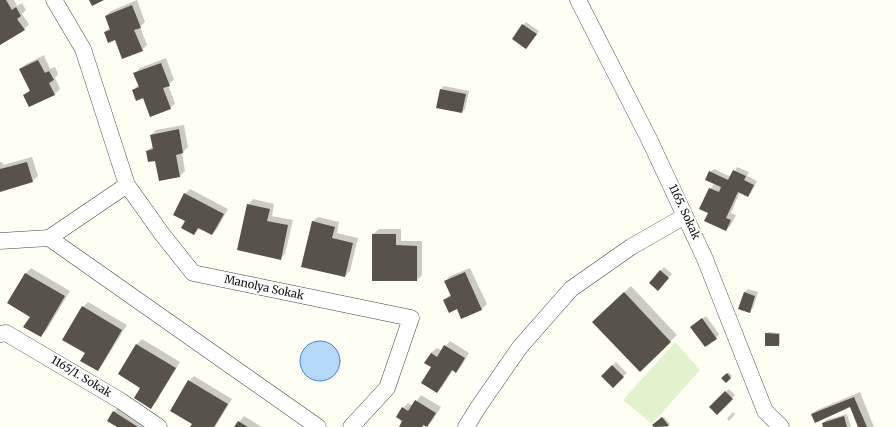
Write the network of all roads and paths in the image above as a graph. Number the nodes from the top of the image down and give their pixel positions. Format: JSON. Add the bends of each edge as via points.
{"nodes":[{"id":1,"x":54,"y":0,"type":"edge"},
{"id":2,"x":578,"y":0,"type":"edge"},
{"id":3,"x":128,"y":185,"type":"junction"},
{"id":4,"x":685,"y":216,"type":"junction"},
{"id":5,"x":49,"y":238,"type":"junction"},
{"id":6,"x":0,"y":241,"type":"edge"},
{"id":7,"x":0,"y":334,"type":"edge"},
{"id":8,"x":158,"y":427,"type":"edge"},
{"id":9,"x":318,"y":427,"type":"edge"},
{"id":10,"x":351,"y":427,"type":"edge"},
{"id":11,"x":466,"y":427,"type":"edge"},
{"id":12,"x":781,"y":427,"type":"edge"}],
"edges":[{"from":1,"to":3,"type":"street","via":[[84,48]]},
{"from":2,"to":4,"type":"street","name":"1165. Sokak"},
{"from":3,"to":5,"type":"street"},
{"from":3,"to":10,"type":"street","name":"Manolya Sokak","via":[[192,273],[411,318],[387,388]]},
{"from":4,"to":11,"type":"street","via":[[631,247],[571,289],[520,347]]},
{"from":4,"to":12,"type":"street","name":"1165. Sokak","via":[[705,258],[765,411]]},
{"from":5,"to":6,"type":"street"},
{"from":5,"to":9,"type":"street"},
{"from":7,"to":8,"type":"street","name":"1165/1. Sokak","via":[[6,333],[121,401]]}]}
